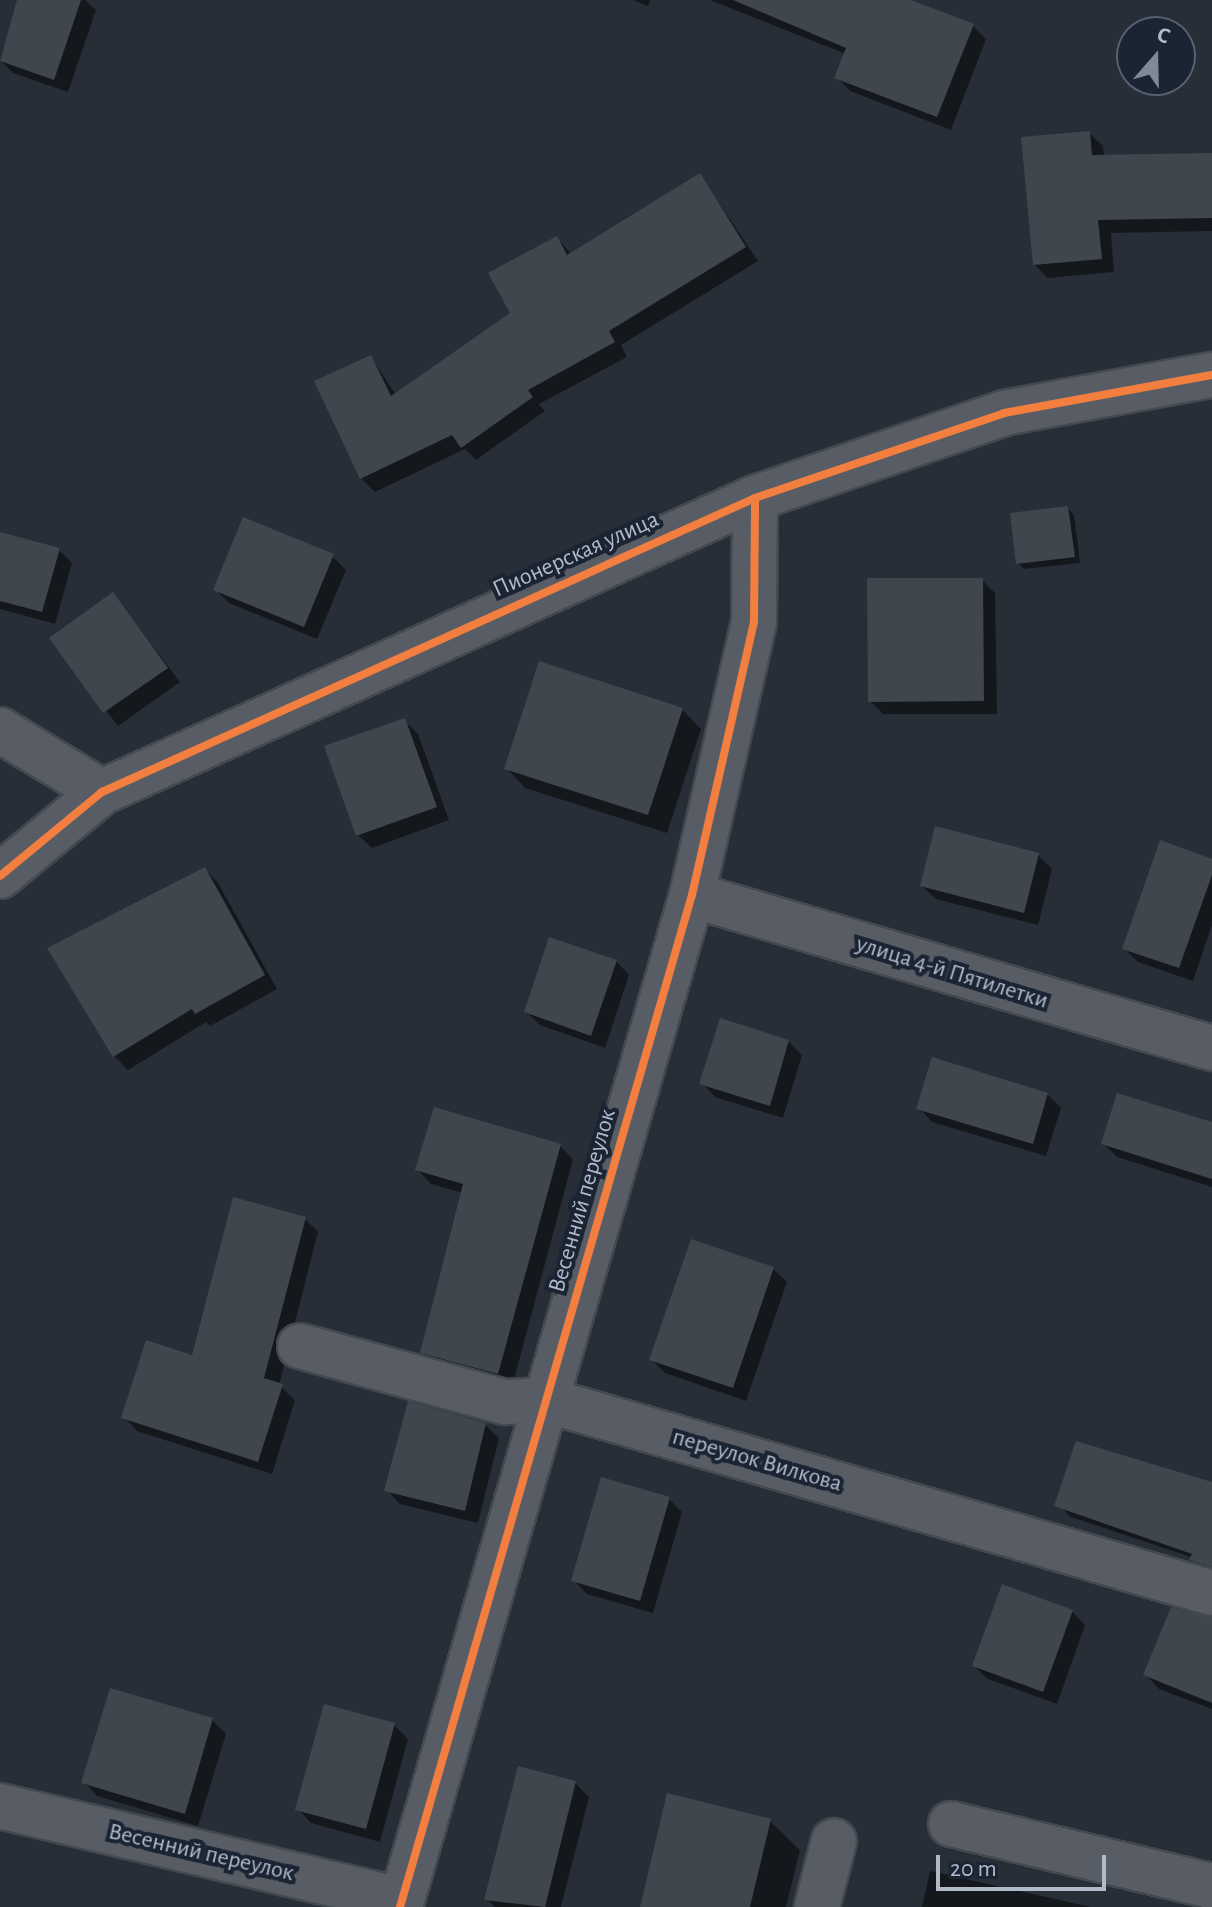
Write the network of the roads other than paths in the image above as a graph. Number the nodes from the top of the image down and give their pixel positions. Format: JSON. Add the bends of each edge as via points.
{"nodes":[{"id":1,"x":1212,"y":375,"type":"edge"},
{"id":2,"x":755,"y":498,"type":"junction"},
{"id":3,"x":0,"y":730,"type":"edge"},
{"id":4,"x":102,"y":792,"type":"junction"},
{"id":5,"x":0,"y":876,"type":"edge"},
{"id":6,"x":692,"y":895,"type":"junction"},
{"id":7,"x":1212,"y":1048,"type":"edge"},
{"id":8,"x":300,"y":1346,"type":"dead end"},
{"id":9,"x":546,"y":1400,"type":"junction"},
{"id":10,"x":1212,"y":1593,"type":"edge"},
{"id":11,"x":0,"y":1806,"type":"edge"},
{"id":12,"x":951,"y":1824,"type":"dead end"},
{"id":13,"x":834,"y":1841,"type":"dead end"},
{"id":14,"x":1212,"y":1886,"type":"edge"},
{"id":15,"x":401,"y":1904,"type":"edge"},
{"id":16,"x":817,"y":1907,"type":"edge"}],
"edges":[{"from":1,"to":2,"type":"street","name":"Пионерская улица","via":[[1004,413]]},
{"from":2,"to":4,"type":"street","name":"Пионерская улица"},
{"from":2,"to":6,"type":"street","name":"Весенний переулок","via":[[754,622]]},
{"from":3,"to":4,"type":"street"},
{"from":4,"to":5,"type":"street","name":"Пионерская улица"},
{"from":6,"to":7,"type":"street","name":"улица 4-й Пятилетки"},
{"from":6,"to":9,"type":"street","name":"Весенний переулок"},
{"from":8,"to":9,"type":"street","name":"переулок Вилкова","via":[[505,1402]]},
{"from":9,"to":10,"type":"street","name":"переулок Вилкова"},
{"from":9,"to":15,"type":"street","name":"Весенний переулок"},
{"from":11,"to":15,"type":"street","name":"Весенний переулок"},
{"from":12,"to":14,"type":"street"},
{"from":13,"to":16,"type":"street"}]}
